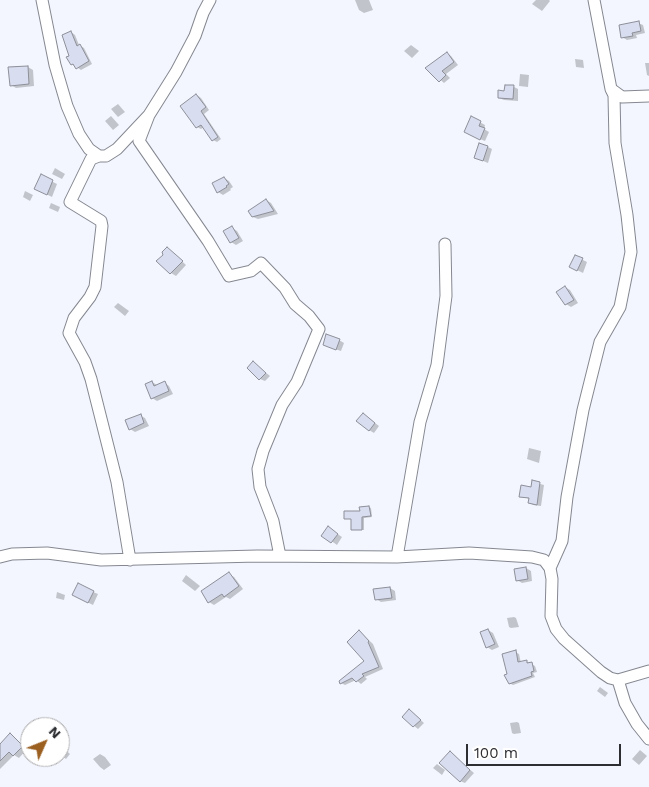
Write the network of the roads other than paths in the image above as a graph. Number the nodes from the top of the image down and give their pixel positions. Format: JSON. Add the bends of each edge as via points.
{"nodes":[{"id":1,"x":42,"y":0,"type":"edge"},
{"id":2,"x":210,"y":0,"type":"edge"},
{"id":3,"x":594,"y":0,"type":"edge"},
{"id":4,"x":611,"y":89,"type":"junction"},
{"id":5,"x":649,"y":96,"type":"edge"},
{"id":6,"x":149,"y":115,"type":"junction"},
{"id":7,"x":99,"y":156,"type":"junction"},
{"id":8,"x":445,"y":244,"type":"dead end"},
{"id":9,"x":280,"y":556,"type":"junction"},
{"id":10,"x":397,"y":556,"type":"junction"},
{"id":11,"x":0,"y":557,"type":"edge"},
{"id":12,"x":130,"y":560,"type":"junction"},
{"id":13,"x":550,"y":568,"type":"junction"},
{"id":14,"x":649,"y":671,"type":"edge"},
{"id":15,"x":618,"y":680,"type":"junction"},
{"id":16,"x":649,"y":739,"type":"edge"}],
"edges":[{"from":1,"to":7,"type":"street","via":[[67,106],[79,134],[89,149]]},
{"from":2,"to":6,"type":"street","via":[[176,72]]},
{"from":3,"to":4,"type":"street"},
{"from":4,"to":5,"type":"street","via":[[622,97]]},
{"from":4,"to":13,"type":"street","via":[[631,252],[620,307],[600,342],[583,410],[562,541]]},
{"from":6,"to":7,"type":"street","via":[[117,149],[106,156]]},
{"from":6,"to":9,"type":"street","via":[[140,141],[229,276],[251,271],[261,263],[319,329],[297,382],[282,405],[258,469]]},
{"from":7,"to":12,"type":"street","via":[[91,159],[70,202],[101,221],[102,226],[95,287],[74,318],[69,335],[91,379],[117,482]]},
{"from":8,"to":10,"type":"street","via":[[446,296],[437,365],[420,422]]},
{"from":9,"to":10,"type":"street"},
{"from":9,"to":12,"type":"street"},
{"from":10,"to":13,"type":"street","via":[[468,553],[532,557],[544,560]]},
{"from":11,"to":12,"type":"street","via":[[47,553]]},
{"from":13,"to":15,"type":"street","via":[[551,616],[556,629],[601,672]]},
{"from":14,"to":15,"type":"street"},
{"from":15,"to":16,"type":"street","via":[[625,703]]}]}
